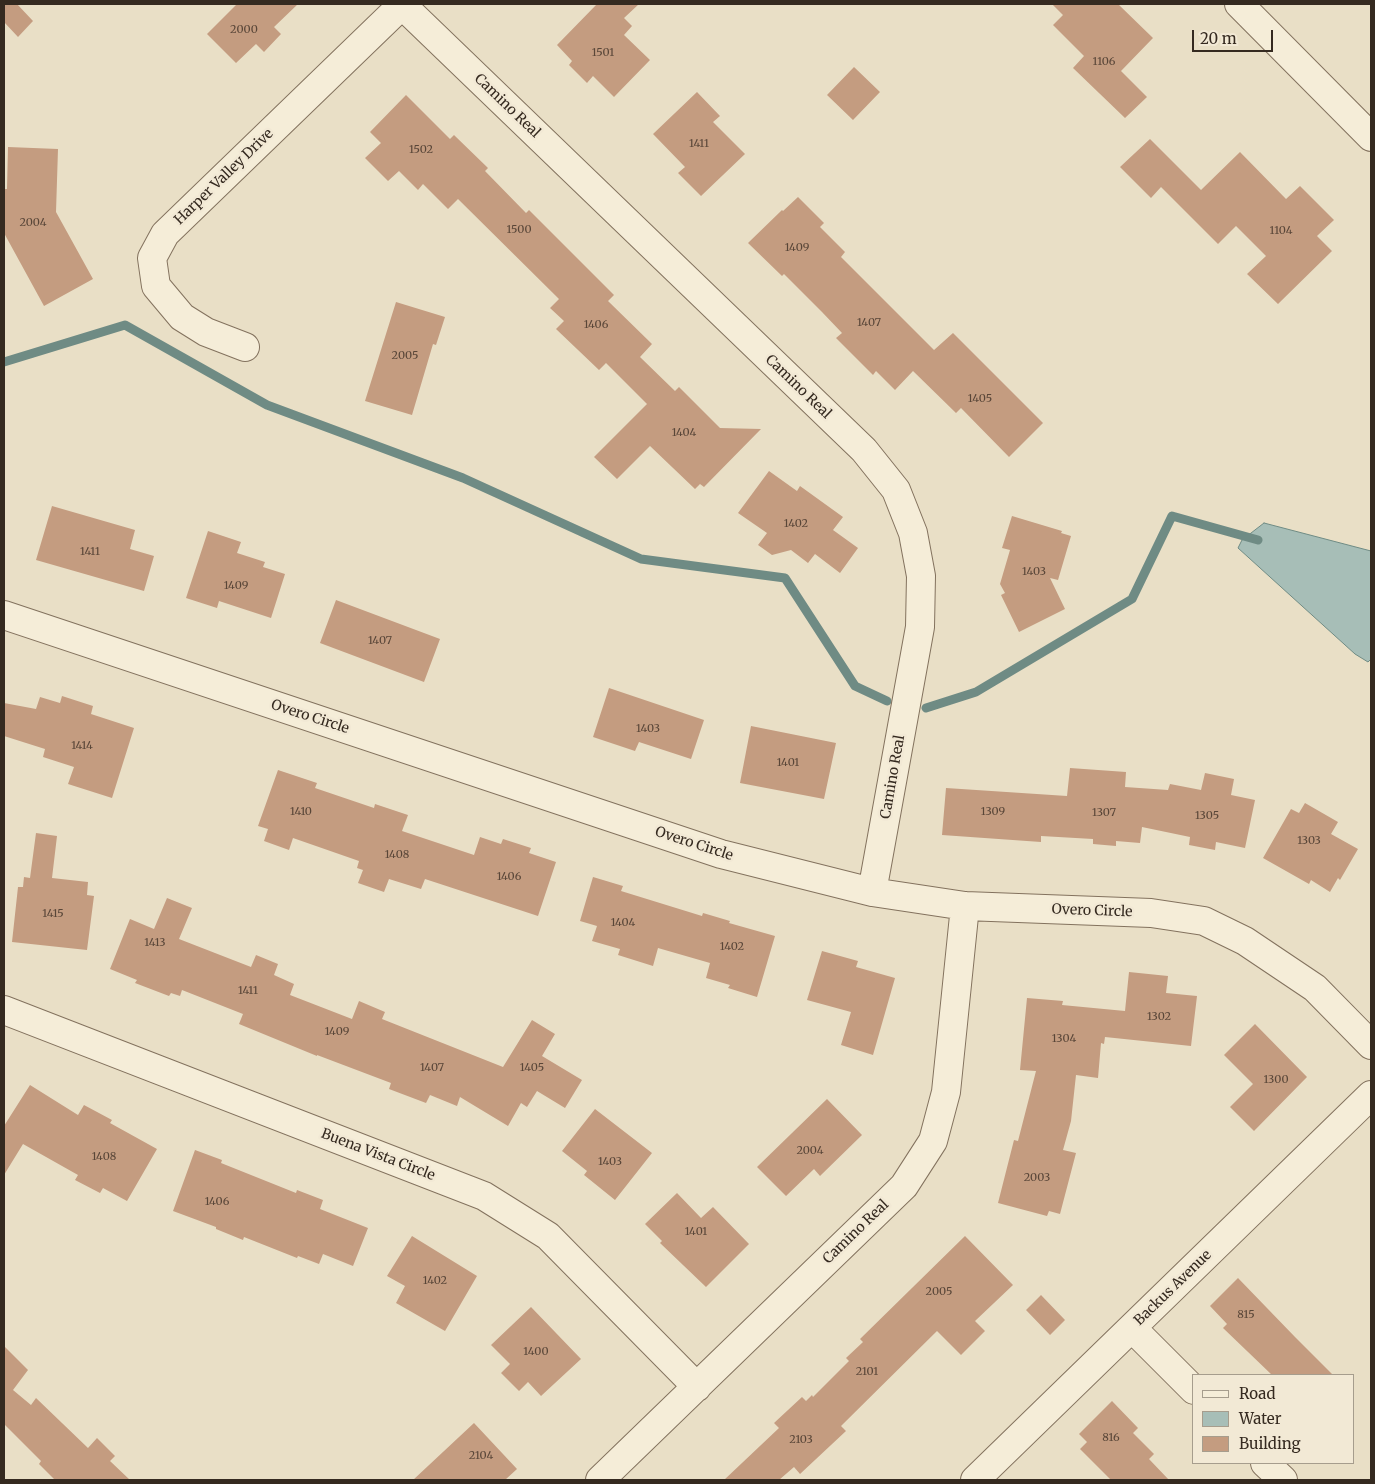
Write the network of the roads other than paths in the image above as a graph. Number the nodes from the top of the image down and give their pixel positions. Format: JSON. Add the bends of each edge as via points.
{"nodes":[{"id":1,"x":401,"y":4,"type":"edge"},
{"id":2,"x":1239,"y":4,"type":"edge"},
{"id":3,"x":1371,"y":136,"type":"edge"},
{"id":4,"x":245,"y":347,"type":"dead end"},
{"id":5,"x":4,"y":615,"type":"edge"},
{"id":6,"x":872,"y":892,"type":"junction"},
{"id":7,"x":965,"y":906,"type":"junction"},
{"id":8,"x":4,"y":1010,"type":"edge"},
{"id":9,"x":1371,"y":1045,"type":"edge"},
{"id":10,"x":1371,"y":1095,"type":"edge"},
{"id":11,"x":1132,"y":1328,"type":"junction"},
{"id":12,"x":697,"y":1386,"type":"junction"},
{"id":13,"x":1192,"y":1388,"type":"edge"},
{"id":14,"x":1266,"y":1464,"type":"edge"},
{"id":15,"x":600,"y":1480,"type":"edge"},
{"id":16,"x":975,"y":1480,"type":"edge"},
{"id":17,"x":1282,"y":1480,"type":"edge"}],
"edges":[{"from":1,"to":4,"type":"street","name":"Harper Valley Drive","via":[[166,234],[152,258],[156,286],[182,317],[206,332]]},
{"from":1,"to":6,"type":"street","name":"Camino Real","via":[[864,450],[896,490],[913,533],[921,576],[920,627]]},
{"from":2,"to":3,"type":"street"},
{"from":5,"to":6,"type":"street","name":"Overo Circle","via":[[721,854]]},
{"from":6,"to":7,"type":"street","name":"Overo Circle"},
{"from":7,"to":9,"type":"street","name":"Overo Circle","via":[[1151,913],[1204,921],[1245,941],[1316,988]]},
{"from":7,"to":12,"type":"street","name":"Camino Real","via":[[946,1092],[933,1141],[904,1186]]},
{"from":8,"to":12,"type":"street","name":"Buena Vista Circle","via":[[484,1196],[548,1236]]},
{"from":10,"to":11,"type":"street","name":"Backus Avenue"},
{"from":11,"to":13,"type":"street"},
{"from":11,"to":16,"type":"street","name":"Backus Avenue"},
{"from":12,"to":15,"type":"street","name":"Camino Real"},
{"from":14,"to":17,"type":"street"}]}
